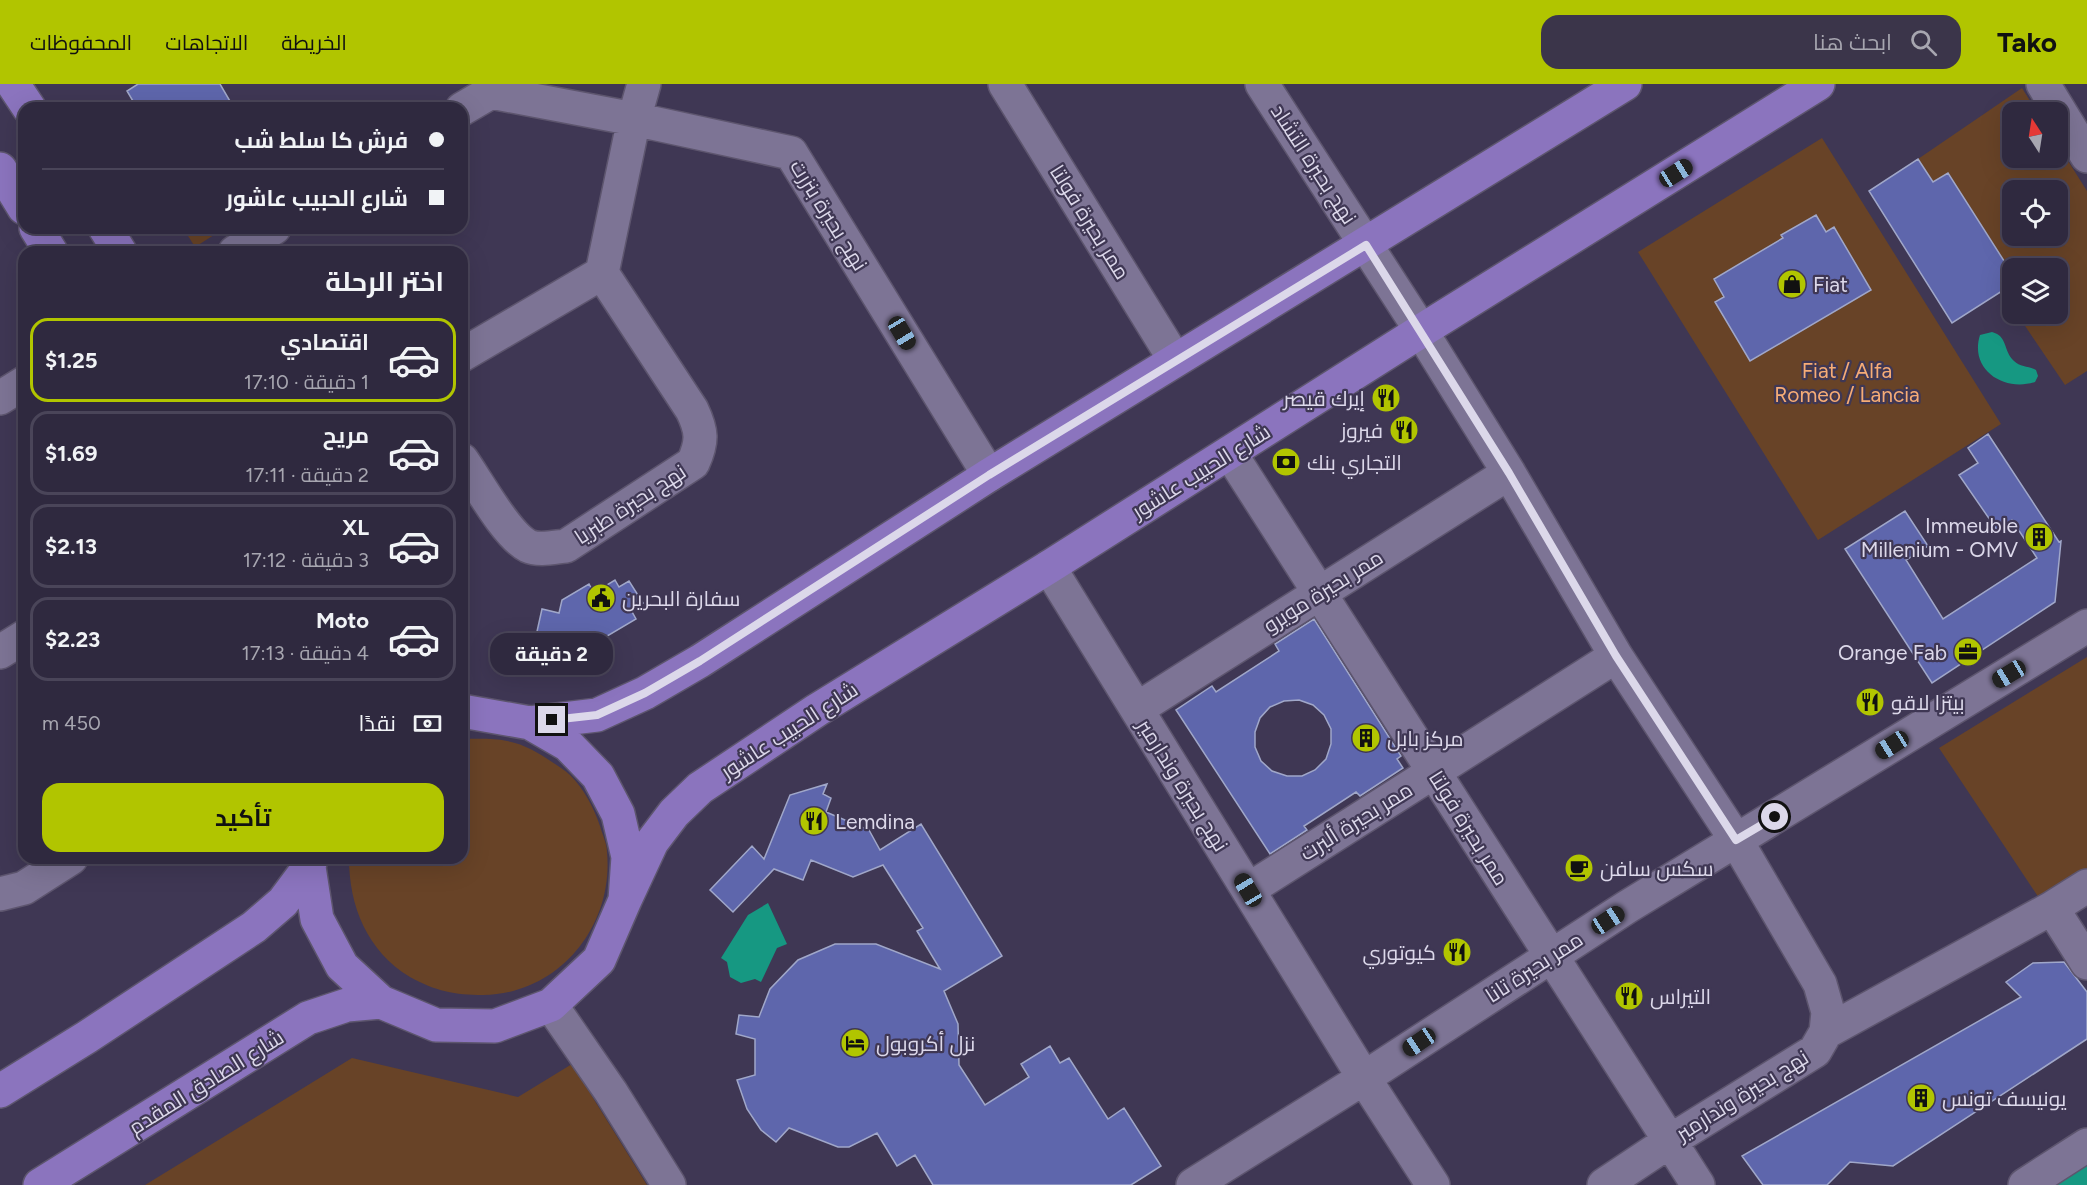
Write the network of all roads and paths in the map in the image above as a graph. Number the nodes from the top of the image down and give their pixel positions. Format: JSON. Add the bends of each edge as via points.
{"nodes":[{"id":1,"x":14,"y":84,"type":"edge"},
{"id":2,"x":644,"y":84,"type":"edge"},
{"id":3,"x":1005,"y":84,"type":"edge"},
{"id":4,"x":1262,"y":84,"type":"edge"},
{"id":5,"x":1625,"y":84,"type":"edge"},
{"id":6,"x":1818,"y":84,"type":"edge"},
{"id":7,"x":2043,"y":84,"type":"edge"},
{"id":8,"x":488,"y":88,"type":"edge"},
{"id":9,"x":25,"y":102,"type":"edge"},
{"id":10,"x":468,"y":105,"type":"edge"},
{"id":11,"x":634,"y":119,"type":"junction"},
{"id":12,"x":2087,"y":156,"type":"edge"},
{"id":13,"x":0,"y":169,"type":"edge"},
{"id":14,"x":18,"y":198,"type":"edge"},
{"id":15,"x":264,"y":234,"type":"edge"},
{"id":16,"x":1366,"y":245,"type":"junction"},
{"id":17,"x":246,"y":246,"type":"edge"},
{"id":18,"x":602,"y":273,"type":"junction"},
{"id":19,"x":1421,"y":331,"type":"junction"},
{"id":20,"x":468,"y":351,"type":"edge"},
{"id":21,"x":1174,"y":360,"type":"junction"},
{"id":22,"x":18,"y":387,"type":"edge"},
{"id":23,"x":0,"y":398,"type":"edge"},
{"id":24,"x":1230,"y":453,"type":"junction"},
{"id":25,"x":468,"y":469,"type":"edge"},
{"id":26,"x":1509,"y":473,"type":"junction"},
{"id":27,"x":989,"y":475,"type":"junction"},
{"id":28,"x":1049,"y":567,"type":"junction"},
{"id":29,"x":1320,"y":594,"type":"junction"},
{"id":30,"x":2087,"y":626,"type":"edge"},
{"id":31,"x":18,"y":641,"type":"edge"},
{"id":32,"x":0,"y":652,"type":"edge"},
{"id":33,"x":1616,"y":656,"type":"junction"},
{"id":34,"x":1137,"y":709,"type":"junction"},
{"id":35,"x":468,"y":712,"type":"edge"},
{"id":36,"x":530,"y":723,"type":"junction"},
{"id":37,"x":1434,"y":772,"type":"junction"},
{"id":38,"x":1736,"y":840,"type":"junction"},
{"id":39,"x":62,"y":864,"type":"edge"},
{"id":40,"x":309,"y":864,"type":"edge"},
{"id":41,"x":310,"y":864,"type":"edge"},
{"id":42,"x":2087,"y":886,"type":"edge"},
{"id":43,"x":1248,"y":890,"type":"junction"},
{"id":44,"x":0,"y":894,"type":"edge"},
{"id":45,"x":625,"y":900,"type":"junction"},
{"id":46,"x":2052,"y":908,"type":"junction"},
{"id":47,"x":1551,"y":957,"type":"junction"},
{"id":48,"x":2087,"y":963,"type":"edge"},
{"id":49,"x":381,"y":1002,"type":"junction"},
{"id":50,"x":551,"y":1005,"type":"junction"},
{"id":51,"x":1826,"y":1032,"type":"junction"},
{"id":52,"x":1364,"y":1078,"type":"junction"},
{"id":53,"x":0,"y":1091,"type":"edge"},
{"id":54,"x":1670,"y":1141,"type":"junction"},
{"id":55,"x":2087,"y":1145,"type":"edge"},
{"id":56,"x":40,"y":1185,"type":"edge"},
{"id":57,"x":669,"y":1185,"type":"edge"},
{"id":58,"x":1193,"y":1185,"type":"edge"},
{"id":59,"x":1433,"y":1185,"type":"edge"},
{"id":60,"x":1604,"y":1185,"type":"edge"},
{"id":61,"x":1698,"y":1185,"type":"edge"},
{"id":62,"x":2025,"y":1185,"type":"edge"}],
"edges":[{"from":1,"to":9,"type":"main road"},
{"from":2,"to":11,"type":"street"},
{"from":3,"to":21,"type":"street","name":"ممر بحيرة فولتا"},
{"from":4,"to":16,"type":"street","name":"نهج بحيرة التشاد"},
{"from":5,"to":16,"type":"main road"},
{"from":6,"to":19,"type":"main road","name":"شارع الحبيب عاشور"},
{"from":7,"to":12,"type":"street"},
{"from":8,"to":10,"type":"street","name":"نهج بحيرة بنزرت"},
{"from":8,"to":11,"type":"street","name":"نهج بحيرة بنزرت"},
{"from":11,"to":18,"type":"street"},
{"from":11,"to":27,"type":"street","name":"نهج بحيرة بنزرت","via":[[791,153]]},
{"from":13,"to":14,"type":"main road"},
{"from":15,"to":17,"type":"street"},
{"from":16,"to":19,"type":"street","name":"نهج بحيرة التشاد"},
{"from":16,"to":21,"type":"main road"},
{"from":18,"to":20,"type":"street"},
{"from":18,"to":25,"type":"street","name":"نهج بحيرة طبريا","via":[[700,426],[700,446],[693,463],[566,546],[544,548],[529,546],[512,533]]},
{"from":19,"to":24,"type":"main road","name":"شارع الحبيب عاشور"},
{"from":19,"to":26,"type":"street","name":"نهج بحيرة وندارمير"},
{"from":21,"to":27,"type":"main road"},
{"from":22,"to":23,"type":"street"},
{"from":24,"to":28,"type":"main road","name":"شارع الحبيب عاشور"},
{"from":24,"to":29,"type":"street","name":"ممر بحيرة فولتا"},
{"from":26,"to":29,"type":"street","name":"ممر بحيرة مويرو"},
{"from":26,"to":33,"type":"street","name":"نهج بحيرة وندارمير"},
{"from":27,"to":36,"type":"main road","via":[[645,693],[597,715]]},
{"from":28,"to":34,"type":"street","name":"نهج بحيرة وندارمير"},
{"from":28,"to":45,"type":"main road","name":"شارع الحبيب عاشور","via":[[817,710],[700,788],[652,842]]},
{"from":29,"to":34,"type":"street","name":"ممر بحيرة مويرو"},
{"from":29,"to":37,"type":"street","name":"ممر بحيرة فولتا"},
{"from":30,"to":38,"type":"street","name":"ممر بحيرة تانا"},
{"from":31,"to":32,"type":"street"},
{"from":33,"to":37,"type":"street","name":"ممر بحيرة ألبرت"},
{"from":33,"to":38,"type":"street","name":"نهج بحيرة وندارمير"},
{"from":34,"to":43,"type":"street","name":"نهج بحيرة وندارمير"},
{"from":35,"to":36,"type":"main road"},
{"from":36,"to":45,"type":"main road","via":[[568,745],[598,776],[618,814],[628,857]]},
{"from":37,"to":43,"type":"street","name":"ممر بحيرة ألبرت"},
{"from":37,"to":47,"type":"street","name":"ممر بحيرة فولتا"},
{"from":38,"to":47,"type":"street","name":"ممر بحيرة تانا"},
{"from":38,"to":51,"type":"street","name":"نهج بحيرة وندارمير","via":[[1820,984],[1828,1012]]},
{"from":39,"to":44,"type":"street","via":[[24,888]]},
{"from":40,"to":53,"type":"main road","via":[[283,902],[254,927]]},
{"from":41,"to":49,"type":"main road","via":[[317,919],[342,966]]},
{"from":42,"to":46,"type":"street"},
{"from":43,"to":52,"type":"street","name":"نهج بحيرة وندارمير"},
{"from":45,"to":50,"type":"main road","name":"شارع الحبيب عاشور","via":[[599,960]]},
{"from":46,"to":48,"type":"street"},
{"from":46,"to":51,"type":"street"},
{"from":47,"to":52,"type":"street","name":"ممر بحيرة تانا"},
{"from":47,"to":54,"type":"street","name":"ممر بحيرة فولتا"},
{"from":49,"to":50,"type":"main road","via":[[436,1025],[472,1026],[495,1026]]},
{"from":49,"to":56,"type":"main road","name":"شارع الصادق المقدم","via":[[347,1005],[308,1018]]},
{"from":50,"to":57,"type":"street"},
{"from":51,"to":54,"type":"street","name":"نهج بحيرة وندارمير","via":[[1815,1051]]},
{"from":52,"to":58,"type":"street","name":"ممر بحيرة تانا"},
{"from":52,"to":59,"type":"street","name":"نهج بحيرة وندارمير"},
{"from":54,"to":60,"type":"street","name":"نهج بحيرة وندارمير"},
{"from":54,"to":61,"type":"street","name":"ممر بحيرة فولتا"},
{"from":55,"to":62,"type":"street"}]}
